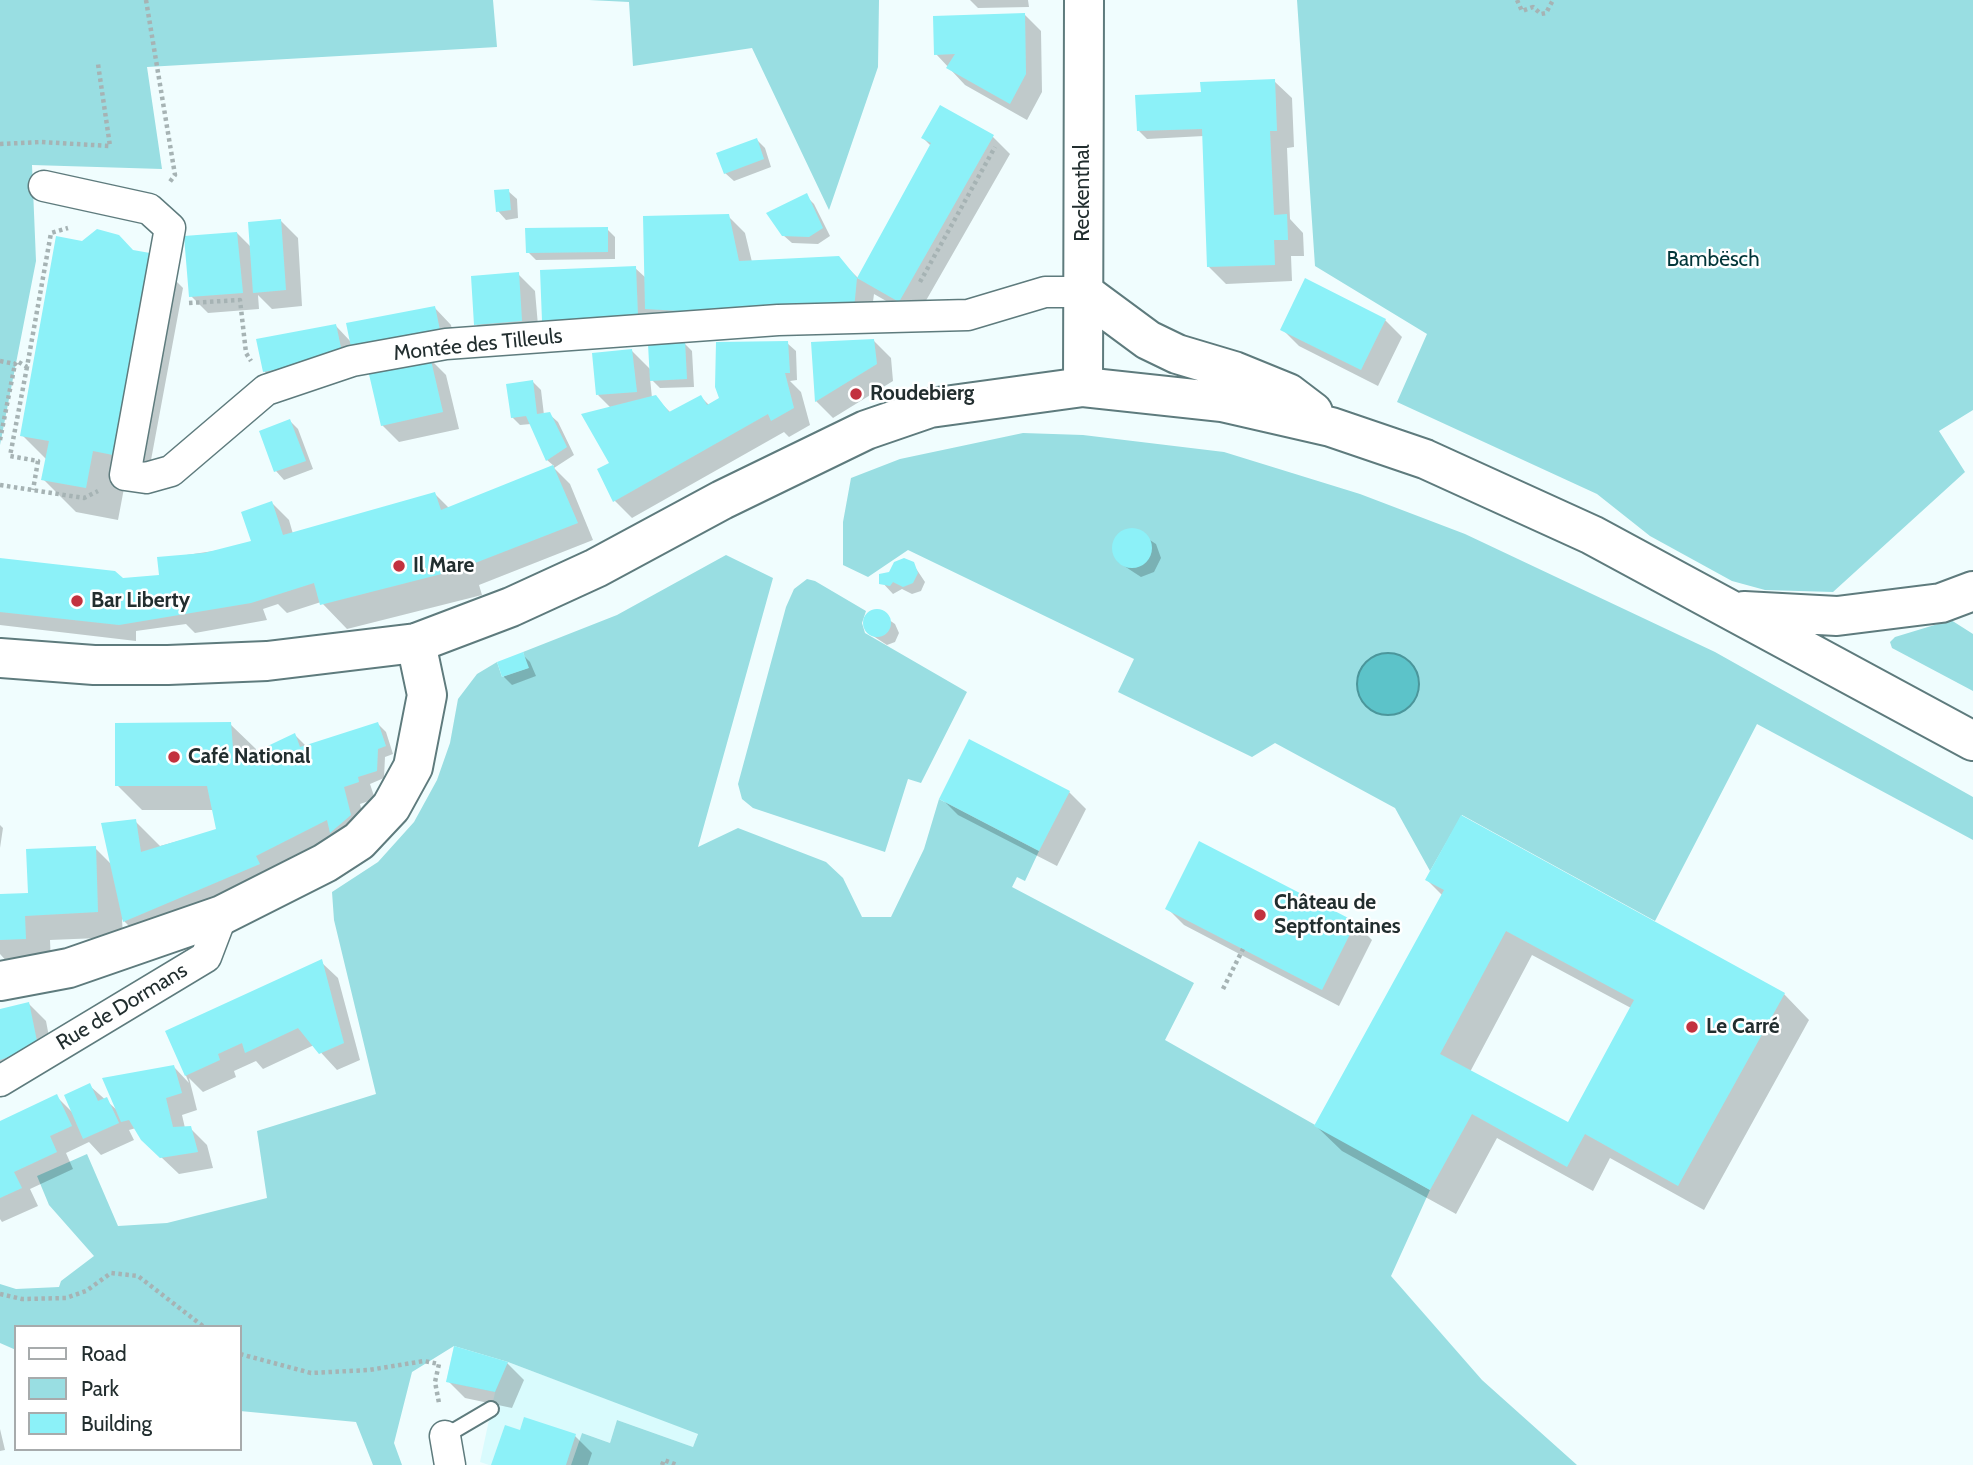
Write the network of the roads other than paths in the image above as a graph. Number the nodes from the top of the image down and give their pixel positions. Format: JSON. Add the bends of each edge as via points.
{"nodes":[{"id":1,"x":1084,"y":0,"type":"edge"},
{"id":2,"x":44,"y":186,"type":"dead end"},
{"id":3,"x":1083,"y":292,"type":"junction"},
{"id":4,"x":1083,"y":387,"type":"junction"},
{"id":5,"x":1331,"y":427,"type":"junction"},
{"id":6,"x":1973,"y":591,"type":"edge"},
{"id":7,"x":1733,"y":611,"type":"junction"},
{"id":8,"x":416,"y":643,"type":"junction"},
{"id":9,"x":0,"y":658,"type":"edge"},
{"id":10,"x":1973,"y":741,"type":"edge"},
{"id":11,"x":222,"y":915,"type":"junction"},
{"id":12,"x":0,"y":981,"type":"edge"},
{"id":13,"x":0,"y":1081,"type":"edge"},
{"id":14,"x":491,"y":1409,"type":"dead end"},
{"id":15,"x":448,"y":1451,"type":"edge"}],
"edges":[{"from":1,"to":3,"type":"main road","name":"Reckenthal"},
{"from":2,"to":3,"type":"street","name":"Montée des Tilleuls","via":[[149,209],[170,229],[125,475],[146,478],[171,471],[266,390],[352,361],[446,344],[778,320],[968,315],[1045,292]]},
{"from":3,"to":4,"type":"main road","name":"Reckenthal"},
{"from":3,"to":5,"type":"main road","via":[[1148,340],[1288,393]]},
{"from":4,"to":5,"type":"main road","via":[[1222,402]]},
{"from":4,"to":8,"type":"main road","via":[[930,408],[866,430],[596,568]]},
{"from":5,"to":7,"type":"main road","via":[[1425,460],[1591,535]]},
{"from":6,"to":7,"type":"main road","via":[[1941,603],[1837,616]]},
{"from":7,"to":10,"type":"main road"},
{"from":8,"to":9,"type":"main road","via":[[267,661],[168,665]]},
{"from":8,"to":11,"type":"main road","via":[[427,695],[424,722],[413,767],[391,807],[359,841],[325,863]]},
{"from":11,"to":12,"type":"main road","via":[[69,968]]},
{"from":11,"to":13,"type":"street","name":"Rue de Dormans","via":[[206,957]]},
{"from":14,"to":15,"type":"lane"}]}
